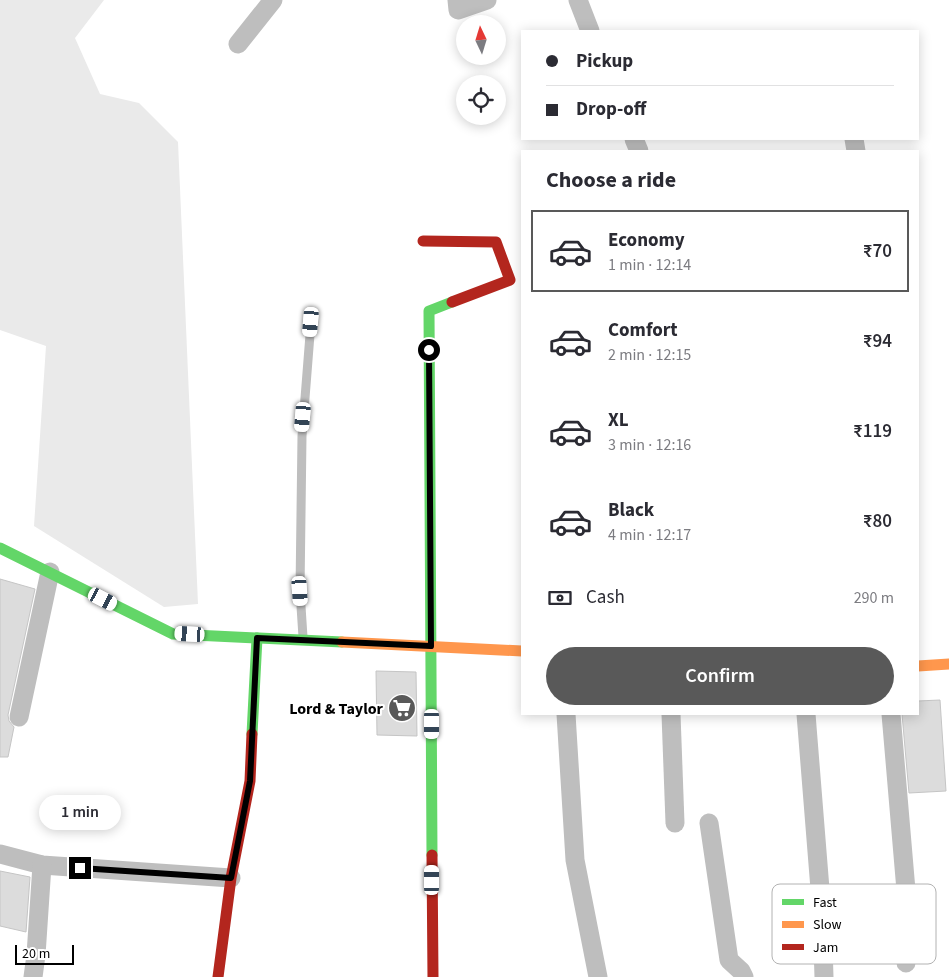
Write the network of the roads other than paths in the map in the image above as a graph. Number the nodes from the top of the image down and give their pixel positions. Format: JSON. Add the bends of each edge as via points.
{"nodes":[{"id":1,"x":273,"y":0,"type":"edge"},
{"id":2,"x":457,"y":0,"type":"edge"},
{"id":3,"x":487,"y":0,"type":"edge"},
{"id":4,"x":578,"y":0,"type":"edge"},
{"id":5,"x":590,"y":30,"type":"edge"},
{"id":6,"x":238,"y":44,"type":"dead end"},
{"id":7,"x":424,"y":241,"type":"dead end"},
{"id":8,"x":311,"y":322,"type":"dead end"},
{"id":9,"x":0,"y":548,"type":"edge"},
{"id":10,"x":50,"y":572,"type":"junction"},
{"id":11,"x":257,"y":638,"type":"junction"},
{"id":12,"x":303,"y":640,"type":"junction"},
{"id":13,"x":431,"y":646,"type":"junction"},
{"id":14,"x":521,"y":650,"type":"edge"},
{"id":15,"x":949,"y":664,"type":"edge"},
{"id":16,"x":919,"y":666,"type":"edge"},
{"id":17,"x":566,"y":715,"type":"edge"},
{"id":18,"x":671,"y":715,"type":"edge"},
{"id":19,"x":806,"y":715,"type":"edge"},
{"id":20,"x":891,"y":715,"type":"edge"},
{"id":21,"x":19,"y":717,"type":"dead end"},
{"id":22,"x":709,"y":823,"type":"dead end"},
{"id":23,"x":675,"y":824,"type":"dead end"},
{"id":24,"x":0,"y":854,"type":"edge"},
{"id":25,"x":42,"y":865,"type":"junction"},
{"id":26,"x":231,"y":878,"type":"junction"},
{"id":27,"x":820,"y":884,"type":"edge"},
{"id":28,"x":905,"y":884,"type":"edge"},
{"id":29,"x":824,"y":964,"type":"edge"},
{"id":30,"x":33,"y":977,"type":"edge"},
{"id":31,"x":218,"y":977,"type":"edge"},
{"id":32,"x":433,"y":977,"type":"edge"},
{"id":33,"x":598,"y":977,"type":"edge"},
{"id":34,"x":744,"y":977,"type":"edge"},
{"id":35,"x":824,"y":977,"type":"edge"}],
"edges":[{"from":1,"to":6,"type":"street"},
{"from":2,"to":3,"type":"street","via":[[458,10]]},
{"from":4,"to":5,"type":"street"},
{"from":7,"to":13,"type":"street","via":[[496,242],[510,280],[429,311]]},
{"from":8,"to":12,"type":"lane","via":[[302,436],[300,591]]},
{"from":9,"to":10,"type":"street"},
{"from":10,"to":11,"type":"street","via":[[173,634]]},
{"from":10,"to":21,"type":"street"},
{"from":11,"to":12,"type":"street"},
{"from":11,"to":26,"type":"street","via":[[250,781]]},
{"from":12,"to":13,"type":"street"},
{"from":13,"to":14,"type":"street"},
{"from":13,"to":32,"type":"street"},
{"from":15,"to":16,"type":"street"},
{"from":17,"to":33,"type":"street","via":[[575,860]]},
{"from":18,"to":23,"type":"street"},
{"from":19,"to":27,"type":"street"},
{"from":20,"to":28,"type":"street"},
{"from":22,"to":34,"type":"street","via":[[728,960]]},
{"from":24,"to":25,"type":"street"},
{"from":25,"to":26,"type":"street"},
{"from":25,"to":30,"type":"street"},
{"from":26,"to":31,"type":"street"},
{"from":29,"to":35,"type":"street"}]}
